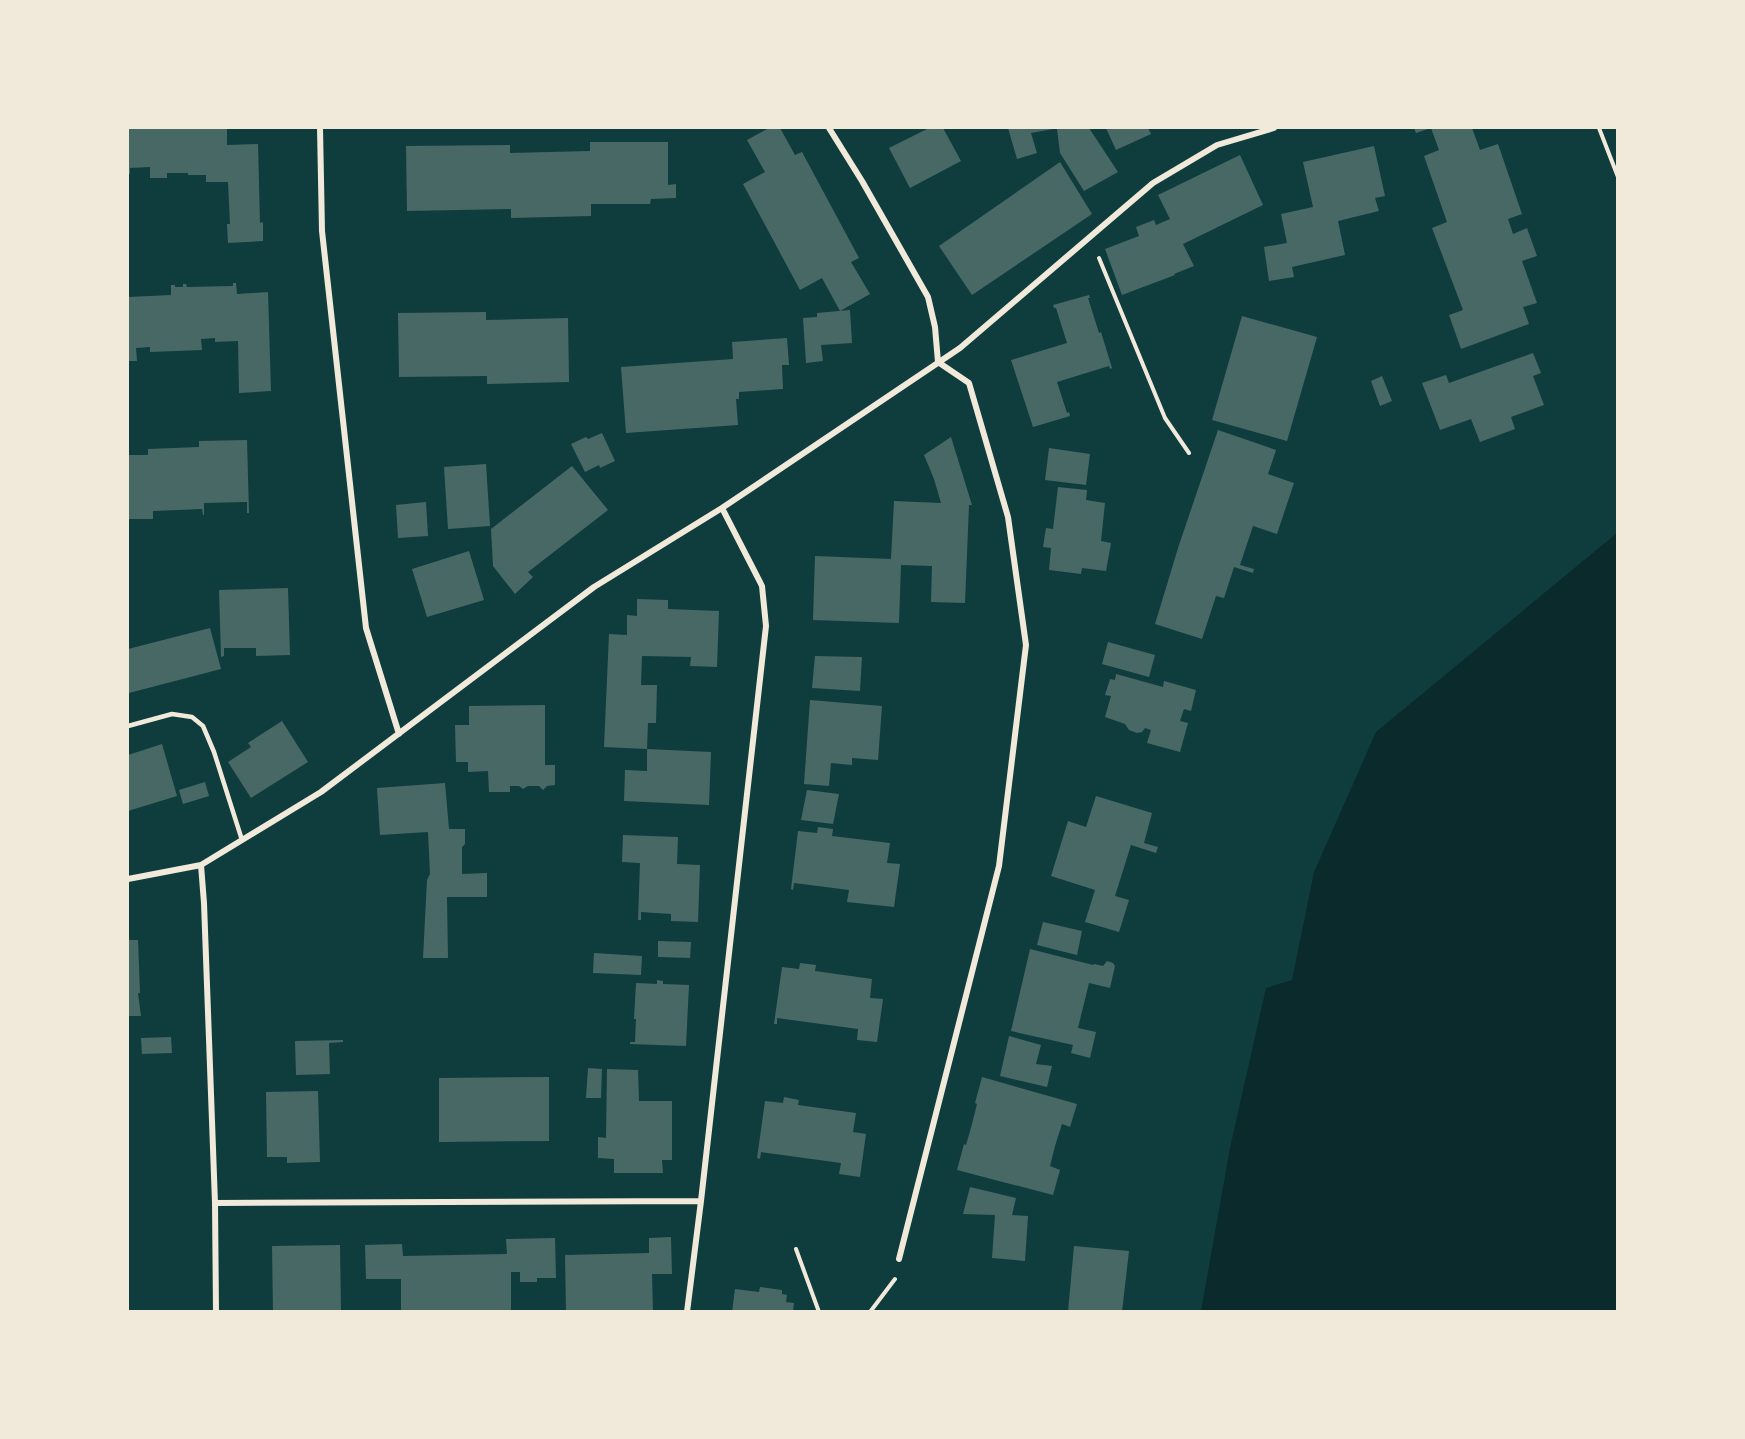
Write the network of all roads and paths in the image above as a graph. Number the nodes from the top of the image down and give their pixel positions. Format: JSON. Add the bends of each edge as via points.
{"nodes":[{"id":1,"x":320,"y":128,"type":"edge"},
{"id":2,"x":829,"y":128,"type":"edge"},
{"id":3,"x":1274,"y":128,"type":"edge"},
{"id":4,"x":1599,"y":128,"type":"edge"},
{"id":5,"x":1617,"y":177,"type":"edge"},
{"id":6,"x":1090,"y":237,"type":"junction"},
{"id":7,"x":938,"y":362,"type":"junction"},
{"id":8,"x":1189,"y":453,"type":"dead end"},
{"id":9,"x":722,"y":508,"type":"junction"},
{"id":10,"x":128,"y":726,"type":"edge"},
{"id":11,"x":399,"y":734,"type":"junction"},
{"id":12,"x":242,"y":840,"type":"junction"},
{"id":13,"x":201,"y":865,"type":"junction"},
{"id":14,"x":128,"y":879,"type":"edge"},
{"id":15,"x":701,"y":1201,"type":"junction"},
{"id":16,"x":215,"y":1203,"type":"junction"},
{"id":17,"x":796,"y":1249,"type":"dead end"},
{"id":18,"x":899,"y":1258,"type":"dead end"},
{"id":19,"x":896,"y":1277,"type":"dead end"},
{"id":20,"x":216,"y":1311,"type":"edge"},
{"id":21,"x":687,"y":1311,"type":"edge"},
{"id":22,"x":819,"y":1311,"type":"edge"},
{"id":23,"x":870,"y":1311,"type":"edge"}],
"edges":[{"from":1,"to":11,"type":"street","via":[[322,231],[366,628]]},
{"from":2,"to":7,"type":"street","via":[[928,297]]},
{"from":3,"to":6,"type":"street","via":[[1217,145],[1154,183]]},
{"from":4,"to":5,"type":"path"},
{"from":6,"to":7,"type":"street","via":[[960,348]]},
{"from":6,"to":8,"type":"path","via":[[1165,417]]},
{"from":7,"to":9,"type":"street"},
{"from":7,"to":18,"type":"street","via":[[969,383],[1008,517],[1026,645],[999,866]]},
{"from":9,"to":11,"type":"street","via":[[594,587]]},
{"from":9,"to":15,"type":"street","via":[[762,586],[766,626]]},
{"from":10,"to":12,"type":"lane","via":[[172,714],[192,717],[203,726]]},
{"from":11,"to":12,"type":"street","via":[[321,792]]},
{"from":12,"to":13,"type":"street"},
{"from":13,"to":14,"type":"street"},
{"from":13,"to":16,"type":"street"},
{"from":15,"to":16,"type":"street"},
{"from":15,"to":21,"type":"street"},
{"from":16,"to":20,"type":"street"},
{"from":17,"to":22,"type":"path"},
{"from":19,"to":23,"type":"path"}]}
